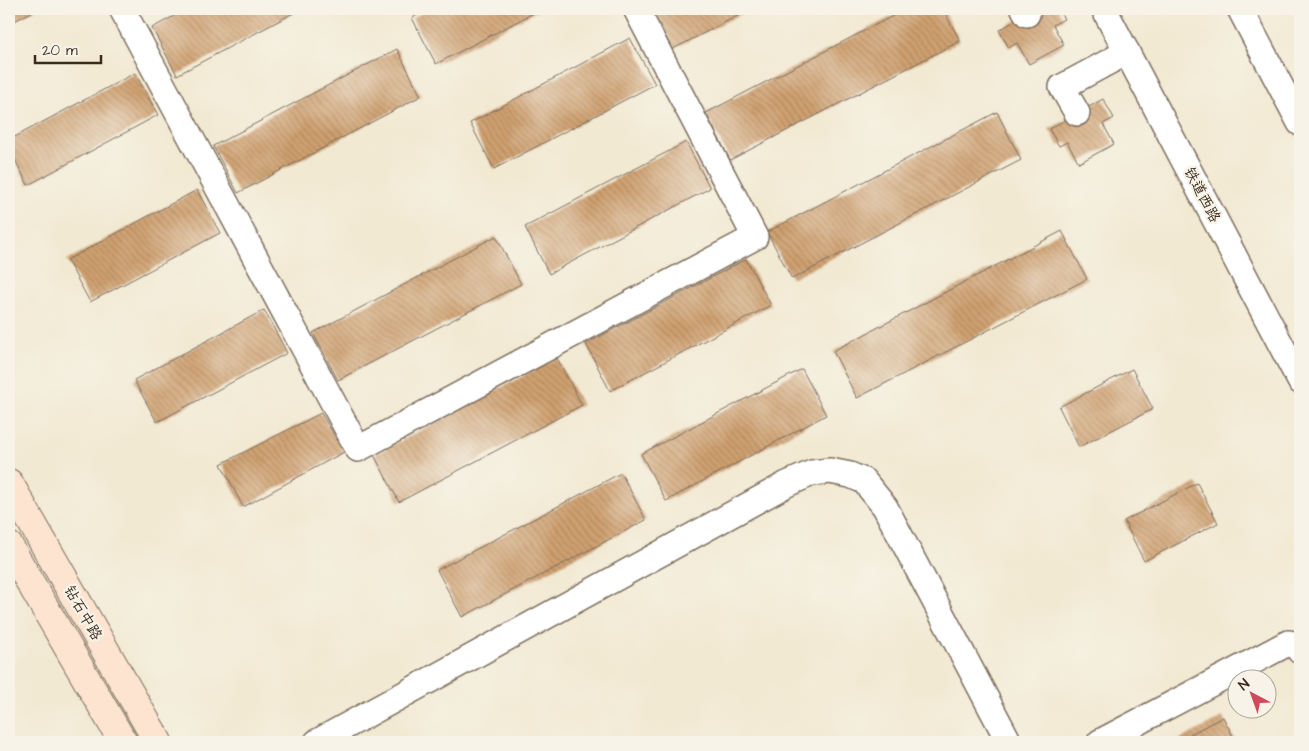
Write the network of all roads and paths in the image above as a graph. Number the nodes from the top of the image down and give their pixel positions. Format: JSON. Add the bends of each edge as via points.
{"nodes":[{"id":1,"x":122,"y":9,"type":"edge"},
{"id":2,"x":636,"y":9,"type":"edge"},
{"id":3,"x":1104,"y":9,"type":"edge"},
{"id":4,"x":1240,"y":9,"type":"edge"},
{"id":5,"x":1127,"y":52,"type":"junction"},
{"id":6,"x":1077,"y":113,"type":"dead end"},
{"id":7,"x":1300,"y":123,"type":"edge"},
{"id":8,"x":1300,"y":381,"type":"edge"},
{"id":9,"x":9,"y":483,"type":"edge"},
{"id":10,"x":9,"y":546,"type":"edge"},
{"id":11,"x":1300,"y":651,"type":"edge"},
{"id":12,"x":123,"y":742,"type":"edge"},
{"id":13,"x":158,"y":742,"type":"edge"},
{"id":14,"x":317,"y":742,"type":"edge"},
{"id":15,"x":1009,"y":742,"type":"edge"},
{"id":16,"x":1100,"y":742,"type":"edge"}],
"edges":[{"from":1,"to":2,"type":"street","via":[[358,449],[755,236]]},
{"from":3,"to":5,"type":"street","name":"铁道西路"},
{"from":4,"to":7,"type":"street"},
{"from":5,"to":6,"type":"street","via":[[1062,87]]},
{"from":5,"to":8,"type":"street","name":"铁道西路"},
{"from":9,"to":13,"type":"main road","name":"钻石中路"},
{"from":10,"to":12,"type":"main road","name":"钻石中路"},
{"from":11,"to":16,"type":"street","via":[[1294,644],[1288,644]]},
{"from":14,"to":15,"type":"street","via":[[787,484],[812,473],[830,471],[864,481],[885,507]]}]}
